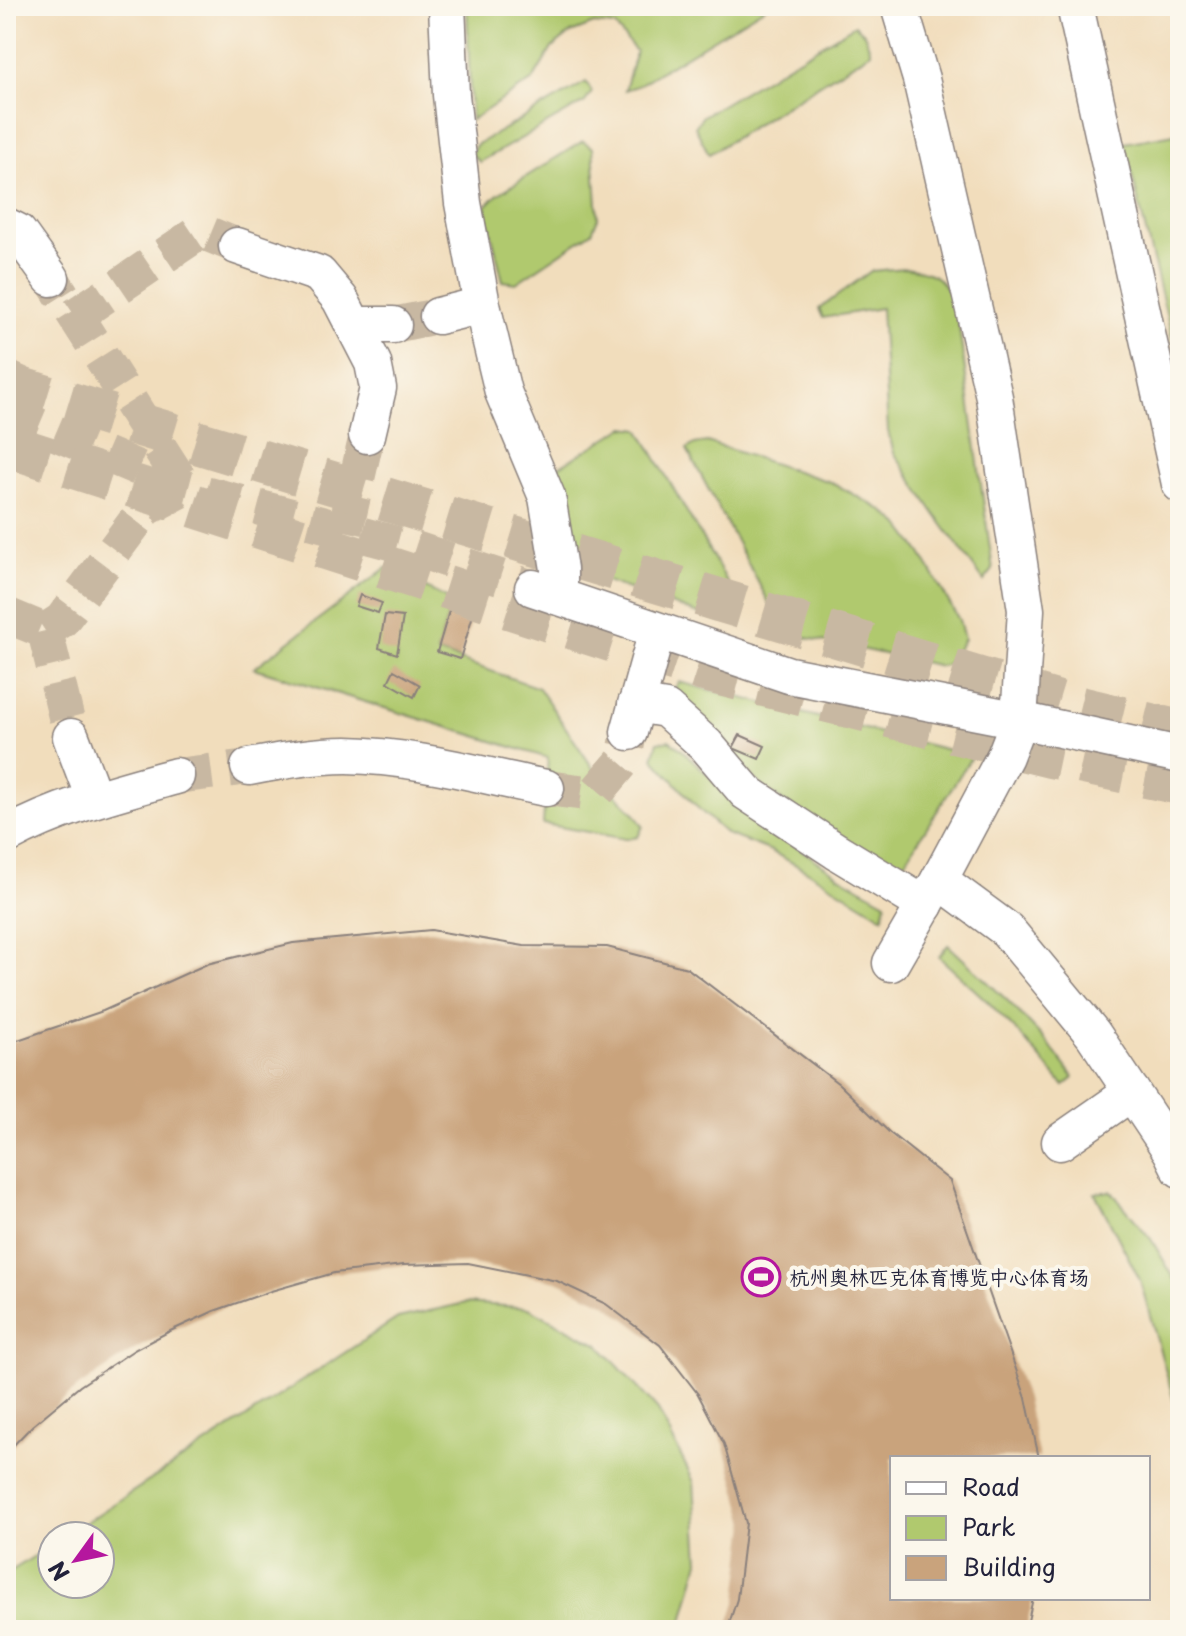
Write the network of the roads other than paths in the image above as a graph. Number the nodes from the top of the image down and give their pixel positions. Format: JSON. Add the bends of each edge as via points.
{"nodes":[{"id":1,"x":447,"y":6,"type":"edge"},
{"id":2,"x":899,"y":6,"type":"edge"},
{"id":3,"x":1075,"y":6,"type":"edge"},
{"id":4,"x":6,"y":226,"type":"edge"},
{"id":5,"x":237,"y":246,"type":"tunnel mouth"},
{"id":6,"x":51,"y":278,"type":"tunnel mouth"},
{"id":7,"x":482,"y":305,"type":"junction"},
{"id":8,"x":438,"y":316,"type":"tunnel mouth"},
{"id":9,"x":354,"y":325,"type":"junction"},
{"id":10,"x":393,"y":325,"type":"tunnel mouth"},
{"id":11,"x":367,"y":435,"type":"tunnel mouth"},
{"id":12,"x":1180,"y":484,"type":"edge"},
{"id":13,"x":657,"y":631,"type":"junction"},
{"id":14,"x":1019,"y":720,"type":"junction"},
{"id":15,"x":71,"y":737,"type":"tunnel mouth"},
{"id":16,"x":1180,"y":755,"type":"edge"},
{"id":17,"x":249,"y":767,"type":"tunnel mouth"},
{"id":18,"x":176,"y":776,"type":"tunnel mouth"},
{"id":19,"x":546,"y":788,"type":"tunnel mouth"},
{"id":20,"x":94,"y":798,"type":"junction"},
{"id":21,"x":6,"y":836,"type":"edge"},
{"id":22,"x":932,"y":893,"type":"junction"},
{"id":23,"x":891,"y":963,"type":"dead end"},
{"id":24,"x":1132,"y":1092,"type":"junction"},
{"id":25,"x":1060,"y":1142,"type":"dead end"},
{"id":26,"x":1180,"y":1169,"type":"edge"}],
"edges":[{"from":1,"to":7,"type":"street","via":[[463,203]]},
{"from":2,"to":14,"type":"street","via":[[921,79],[994,397],[1026,610]]},
{"from":3,"to":12,"type":"street"},
{"from":4,"to":6,"type":"street","via":[[18,232]]},
{"from":5,"to":9,"type":"street","via":[[319,274]]},
{"from":7,"to":8,"type":"street"},
{"from":7,"to":13,"type":"street","via":[[503,392],[547,497],[559,569],[546,593]]},
{"from":9,"to":10,"type":"street"},
{"from":9,"to":11,"type":"street","via":[[373,363],[378,388]]},
{"from":13,"to":14,"type":"street","via":[[789,675]]},
{"from":13,"to":22,"type":"street","via":[[633,718],[666,709],[746,792],[836,851]]},
{"from":14,"to":16,"type":"street"},
{"from":14,"to":22,"type":"street"},
{"from":15,"to":20,"type":"street"},
{"from":17,"to":19,"type":"street","via":[[345,755],[398,758]]},
{"from":18,"to":20,"type":"street"},
{"from":20,"to":21,"type":"street"},
{"from":22,"to":23,"type":"street"},
{"from":22,"to":24,"type":"street","via":[[1007,930],[1093,1034]]},
{"from":24,"to":25,"type":"street"},
{"from":24,"to":26,"type":"street"}]}
